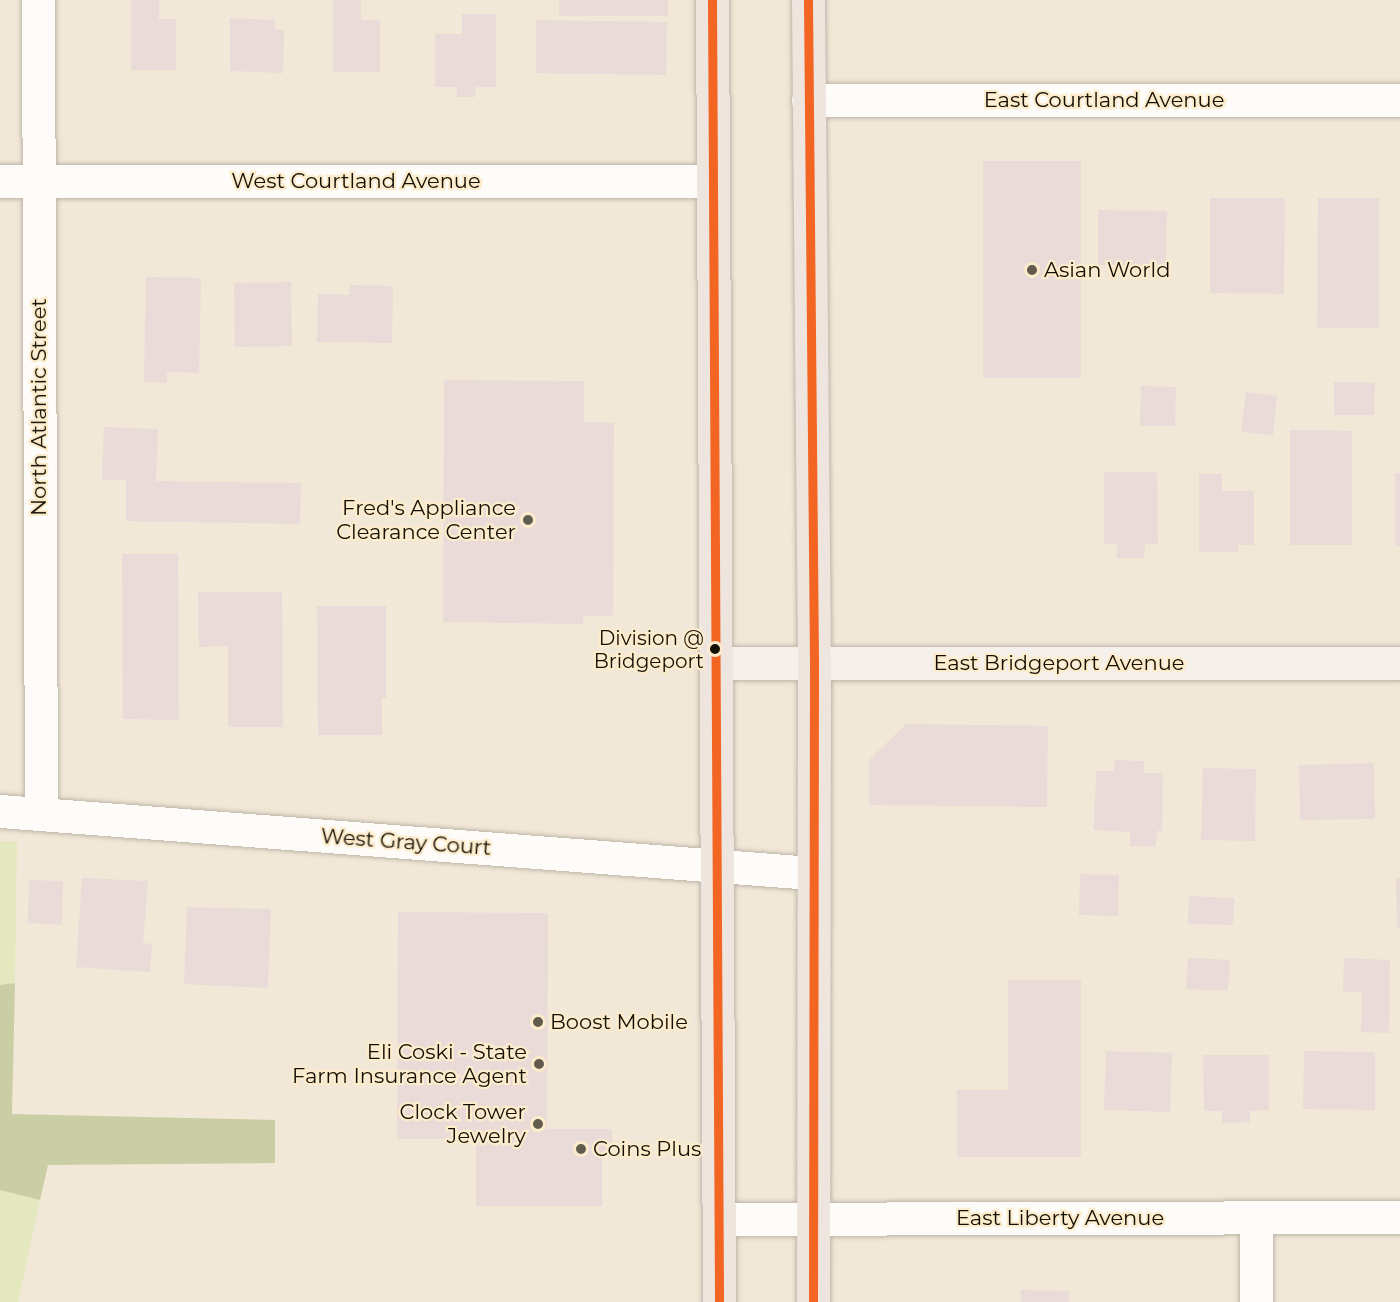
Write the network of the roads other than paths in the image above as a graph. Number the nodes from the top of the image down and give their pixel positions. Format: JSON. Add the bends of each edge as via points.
{"nodes":[{"id":1,"x":38,"y":0,"type":"edge"},
{"id":2,"x":712,"y":0,"type":"edge"},
{"id":3,"x":808,"y":0,"type":"edge"},
{"id":4,"x":808,"y":100,"type":"junction"},
{"id":5,"x":1400,"y":100,"type":"edge"},
{"id":6,"x":0,"y":180,"type":"edge"},
{"id":7,"x":38,"y":180,"type":"junction"},
{"id":8,"x":712,"y":181,"type":"junction"},
{"id":9,"x":717,"y":663,"type":"junction"},
{"id":10,"x":814,"y":663,"type":"junction"},
{"id":11,"x":1400,"y":663,"type":"edge"},
{"id":12,"x":0,"y":811,"type":"edge"},
{"id":13,"x":41,"y":813,"type":"junction"},
{"id":14,"x":718,"y":866,"type":"junction"},
{"id":15,"x":811,"y":873,"type":"junction"},
{"id":16,"x":1256,"y":1217,"type":"junction"},
{"id":17,"x":1400,"y":1217,"type":"edge"},
{"id":18,"x":719,"y":1219,"type":"junction"},
{"id":19,"x":813,"y":1221,"type":"junction"},
{"id":20,"x":719,"y":1302,"type":"edge"},
{"id":21,"x":813,"y":1302,"type":"edge"},
{"id":22,"x":1256,"y":1302,"type":"edge"}],
"edges":[{"from":1,"to":7,"type":"street","name":"North Atlantic Street"},
{"from":2,"to":8,"type":"main road"},
{"from":3,"to":4,"type":"main road"},
{"from":4,"to":5,"type":"street","name":"East Courtland Avenue"},
{"from":4,"to":10,"type":"main road"},
{"from":6,"to":7,"type":"street","name":"West Courtland Avenue"},
{"from":7,"to":8,"type":"street","name":"West Courtland Avenue"},
{"from":7,"to":13,"type":"street","name":"North Atlantic Street"},
{"from":8,"to":9,"type":"main road"},
{"from":9,"to":10,"type":"street","name":"East Bridgeport Avenue"},
{"from":9,"to":14,"type":"main road"},
{"from":10,"to":11,"type":"street","name":"East Bridgeport Avenue"},
{"from":10,"to":15,"type":"main road"},
{"from":12,"to":13,"type":"street","name":"West Gray Court"},
{"from":13,"to":14,"type":"street","name":"West Gray Court"},
{"from":14,"to":15,"type":"street","name":"West Gray Court"},
{"from":14,"to":18,"type":"main road"},
{"from":15,"to":19,"type":"main road"},
{"from":16,"to":17,"type":"street","name":"East Liberty Avenue"},
{"from":16,"to":19,"type":"street","name":"East Liberty Avenue"},
{"from":16,"to":22,"type":"street"},
{"from":18,"to":19,"type":"street","name":"East Liberty Avenue"},
{"from":18,"to":20,"type":"main road"},
{"from":19,"to":21,"type":"main road"}]}
